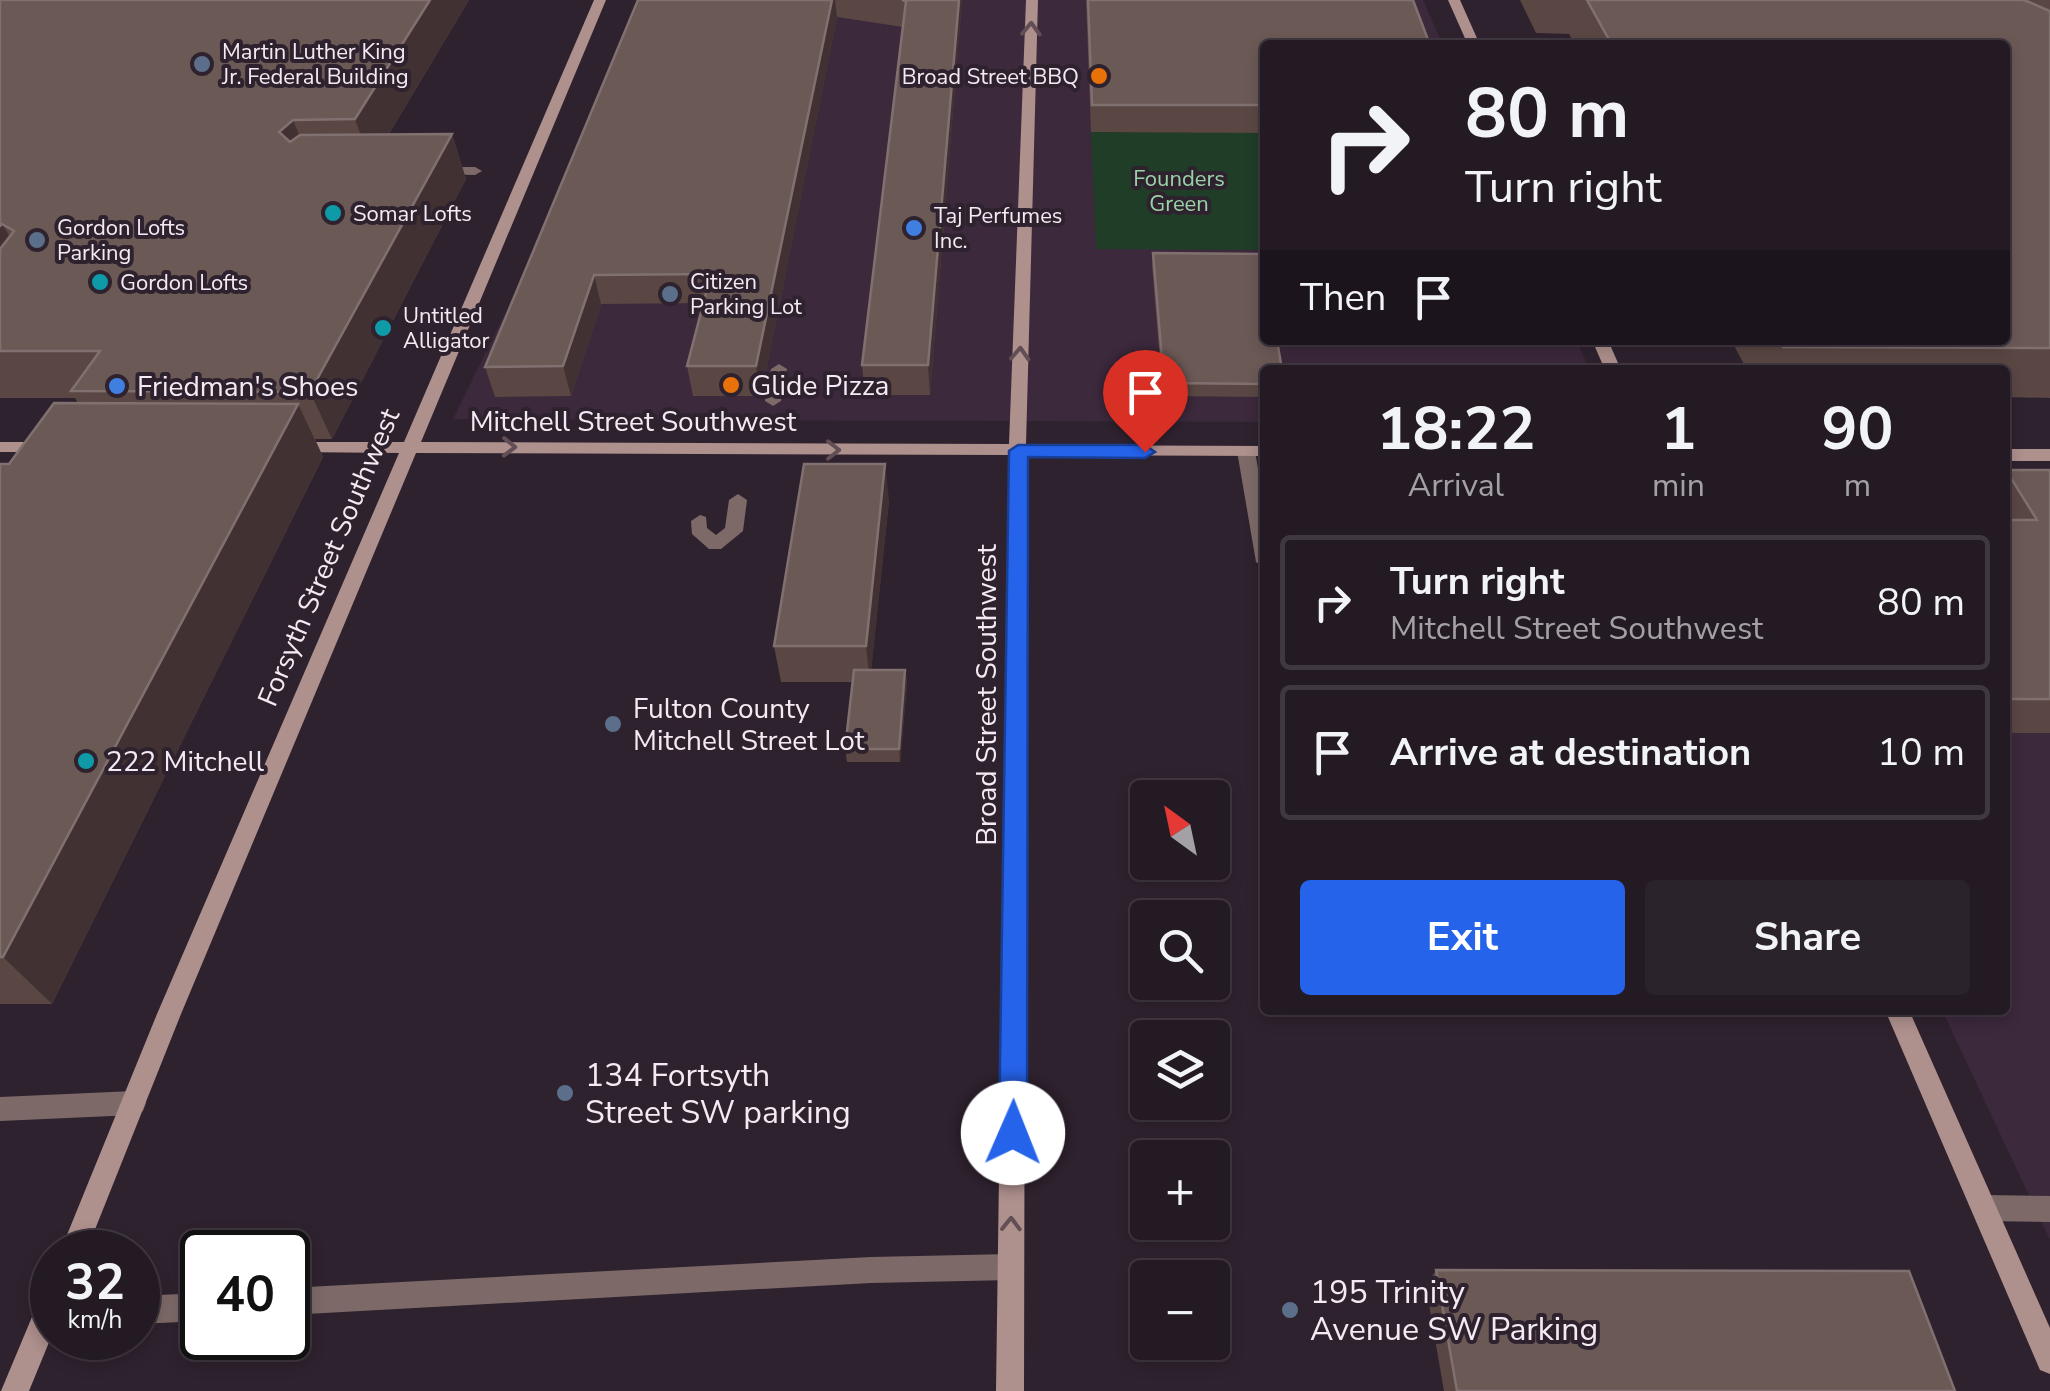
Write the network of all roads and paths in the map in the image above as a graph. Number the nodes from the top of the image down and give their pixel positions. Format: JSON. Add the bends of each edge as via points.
{"nodes":[{"id":1,"x":600,"y":0,"type":"edge"},
{"id":2,"x":1032,"y":0,"type":"edge"},
{"id":3,"x":1454,"y":0,"type":"edge"},
{"id":4,"x":1472,"y":40,"type":"edge"},
{"id":5,"x":421,"y":172,"type":"edge"},
{"id":6,"x":475,"y":172,"type":"dead end"},
{"id":7,"x":780,"y":369,"type":"dead end"},
{"id":8,"x":773,"y":401,"type":"dead end"},
{"id":9,"x":0,"y":446,"type":"edge"},
{"id":10,"x":60,"y":446,"type":"edge"},
{"id":11,"x":411,"y":446,"type":"junction"},
{"id":12,"x":279,"y":447,"type":"edge"},
{"id":13,"x":1018,"y":451,"type":"junction"},
{"id":14,"x":1256,"y":451,"type":"edge"},
{"id":15,"x":2010,"y":455,"type":"edge"},
{"id":16,"x":2050,"y":455,"type":"edge"},
{"id":17,"x":738,"y":500,"type":"dead end"},
{"id":18,"x":1260,"y":500,"type":"edge"},
{"id":19,"x":700,"y":521,"type":"dead end"},
{"id":20,"x":1899,"y":1015,"type":"edge"},
{"id":21,"x":134,"y":1103,"type":"junction"},
{"id":22,"x":0,"y":1109,"type":"edge"},
{"id":23,"x":1984,"y":1208,"type":"junction"},
{"id":24,"x":2050,"y":1208,"type":"edge"},
{"id":25,"x":82,"y":1230,"type":"edge"},
{"id":26,"x":1010,"y":1267,"type":"junction"},
{"id":27,"x":310,"y":1301,"type":"edge"},
{"id":28,"x":30,"y":1356,"type":"edge"},
{"id":29,"x":2050,"y":1360,"type":"edge"},
{"id":30,"x":15,"y":1391,"type":"edge"},
{"id":31,"x":1010,"y":1391,"type":"edge"}],
"edges":[{"from":1,"to":11,"type":"street","name":"Forsyth Street Southwest"},
{"from":13,"to":2,"type":"street","name":"Broad Street Southwest","one_way":true},
{"from":3,"to":4,"type":"street"},
{"from":5,"to":6,"type":"street"},
{"from":7,"to":8,"type":"street"},
{"from":9,"to":10,"type":"street"},
{"from":11,"to":12,"type":"street","name":"Mitchell Street Southwest"},
{"from":11,"to":13,"type":"street","name":"Mitchell Street Southwest","one_way":true},
{"from":11,"to":21,"type":"street","name":"Forsyth Street Southwest"},
{"from":13,"to":14,"type":"street","name":"Mitchell Street Southwest"},
{"from":26,"to":13,"type":"street","name":"Broad Street Southwest","one_way":true},
{"from":14,"to":18,"type":"street"},
{"from":15,"to":16,"type":"street"},
{"from":17,"to":19,"type":"street","via":[[734,531],[715,545],[698,530]]},
{"from":20,"to":23,"type":"street"},
{"from":21,"to":22,"type":"street"},
{"from":21,"to":25,"type":"street","name":"Forsyth Street Southwest"},
{"from":23,"to":24,"type":"street"},
{"from":23,"to":29,"type":"street"},
{"from":26,"to":27,"type":"street"},
{"from":26,"to":31,"type":"street","name":"Broad Street Southwest"},
{"from":28,"to":30,"type":"street"}]}
